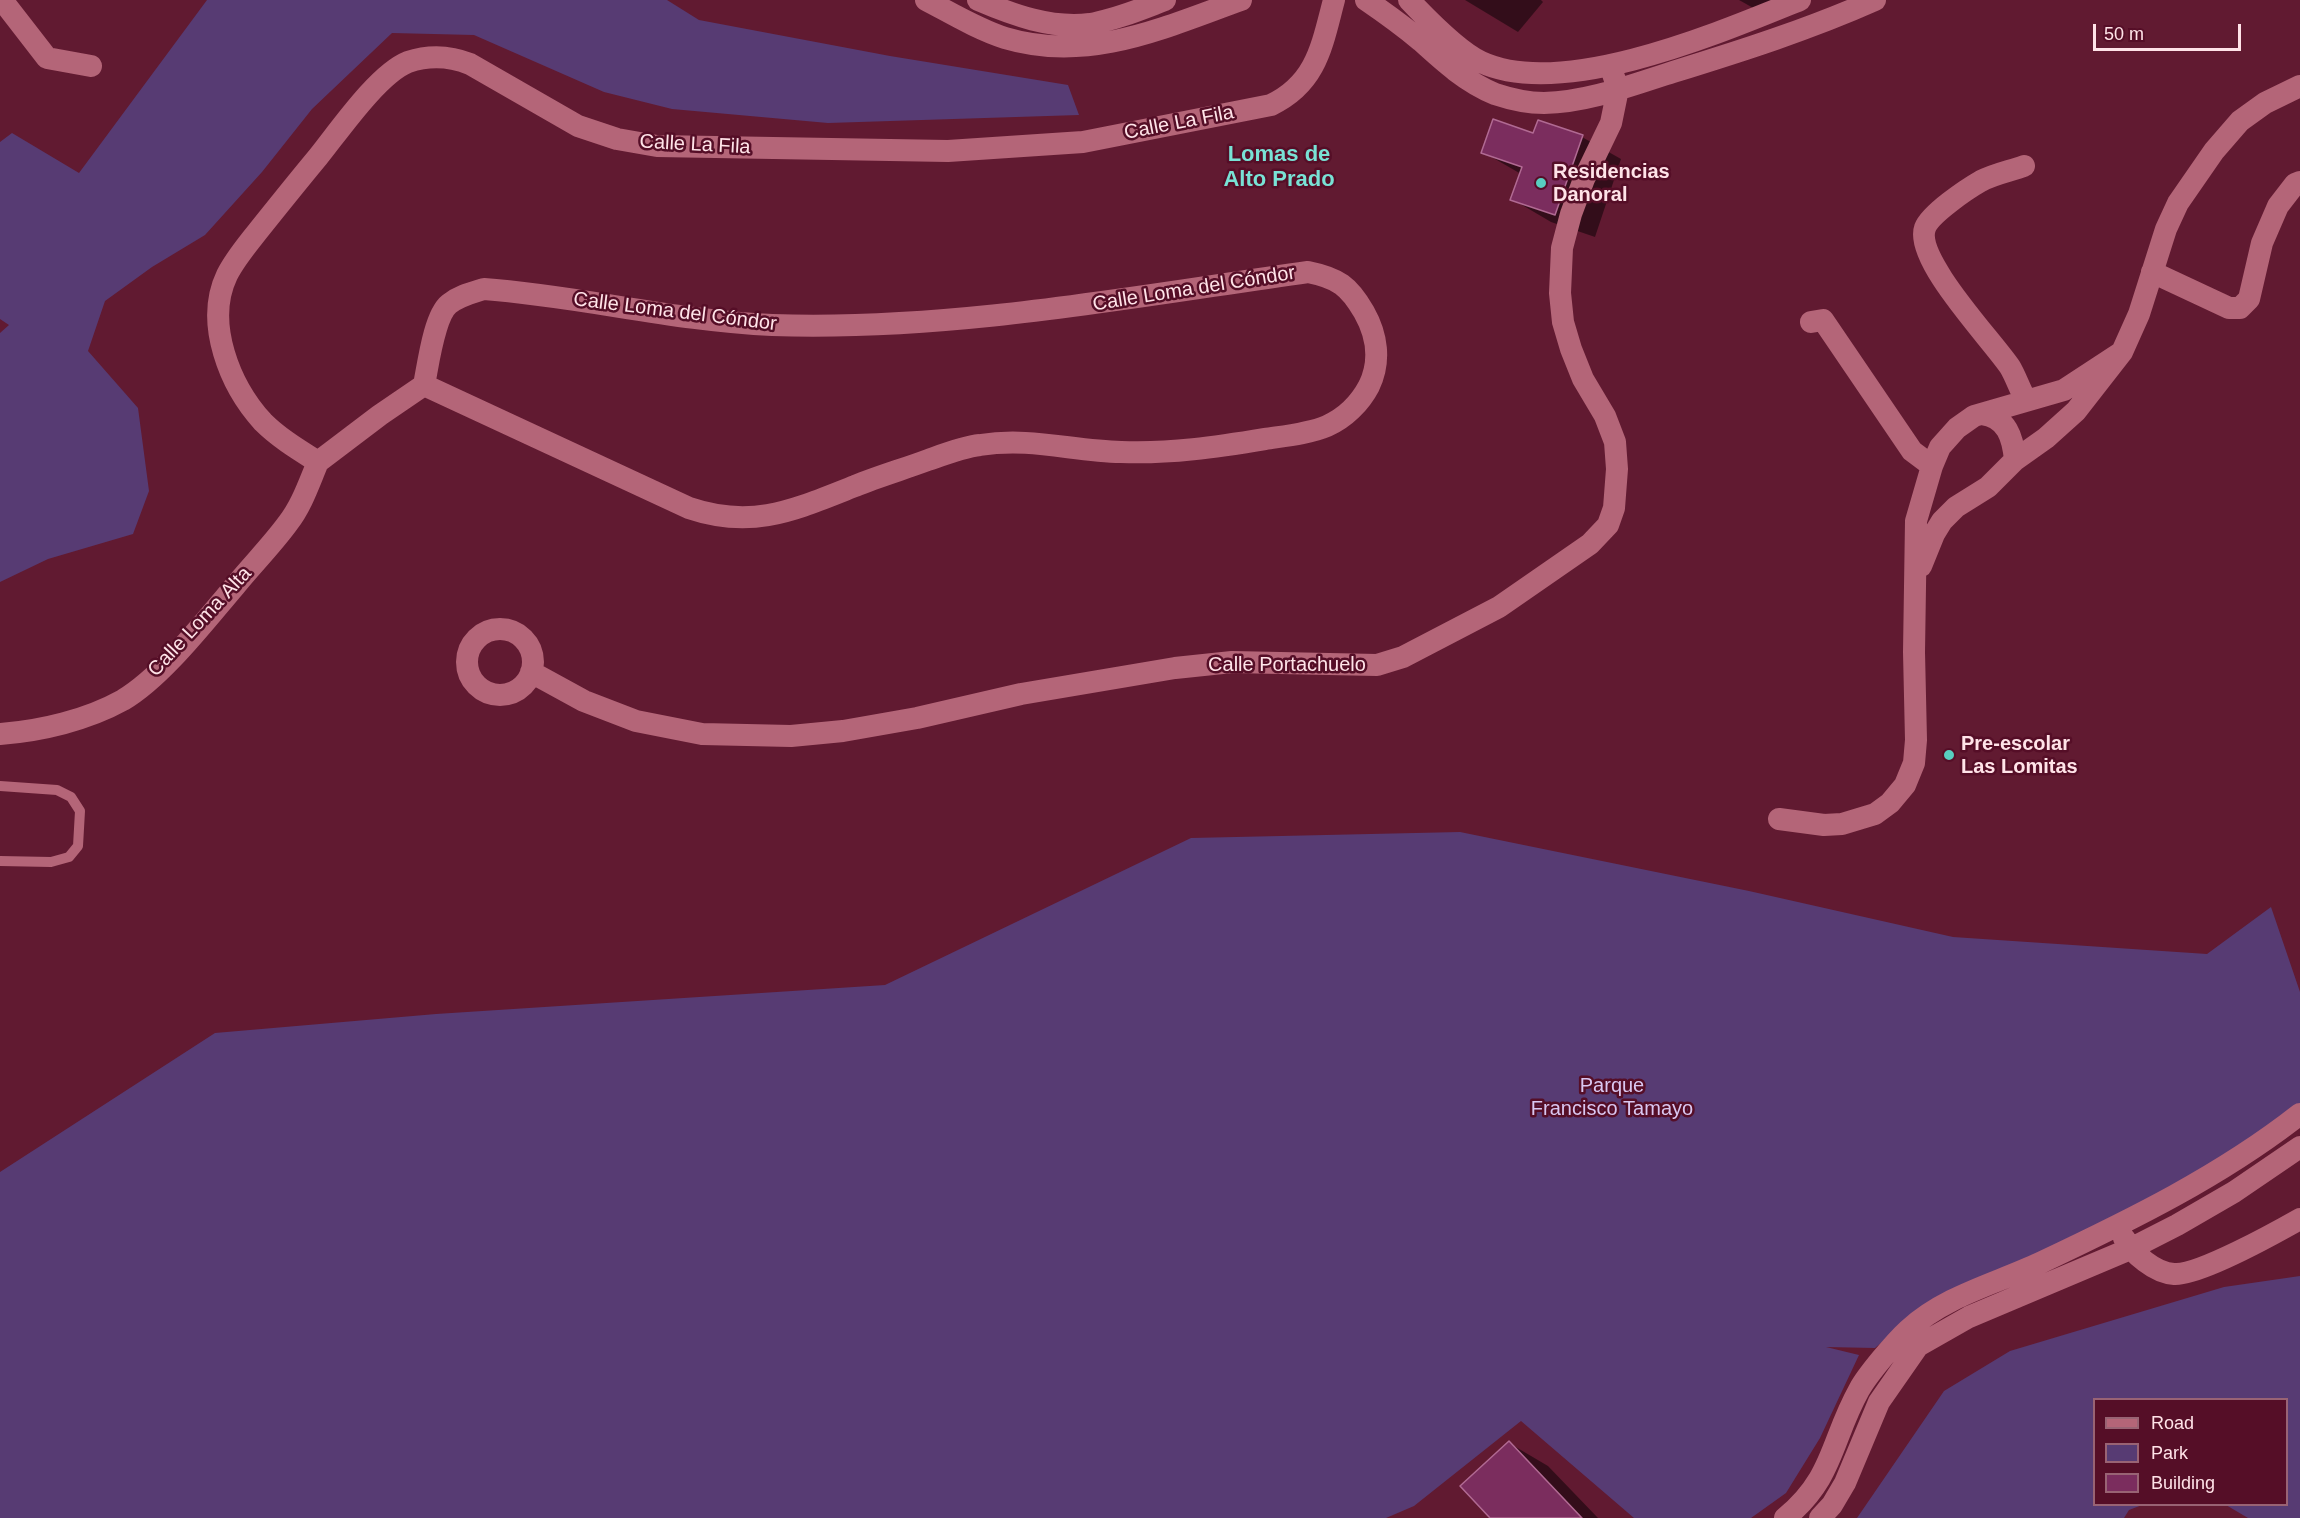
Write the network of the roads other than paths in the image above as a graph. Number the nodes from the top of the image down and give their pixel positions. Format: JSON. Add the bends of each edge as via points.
{"nodes":[{"id":1,"x":2,"y":0,"type":"edge"},
{"id":2,"x":926,"y":0,"type":"edge"},
{"id":3,"x":978,"y":0,"type":"edge"},
{"id":4,"x":1165,"y":0,"type":"edge"},
{"id":5,"x":1241,"y":0,"type":"edge"},
{"id":6,"x":1334,"y":0,"type":"edge"},
{"id":7,"x":1366,"y":0,"type":"edge"},
{"id":8,"x":1409,"y":0,"type":"edge"},
{"id":9,"x":1800,"y":0,"type":"edge"},
{"id":10,"x":1875,"y":0,"type":"edge"},
{"id":11,"x":1610,"y":64,"type":"junction"},
{"id":12,"x":91,"y":66,"type":"dead end"},
{"id":13,"x":2300,"y":86,"type":"edge"},
{"id":14,"x":1618,"y":89,"type":"junction"},
{"id":15,"x":2024,"y":166,"type":"dead end"},
{"id":16,"x":2300,"y":182,"type":"edge"},
{"id":17,"x":2152,"y":272,"type":"junction"},
{"id":18,"x":1811,"y":322,"type":"dead end"},
{"id":19,"x":2121,"y":352,"type":"junction"},
{"id":20,"x":424,"y":385,"type":"junction"},
{"id":21,"x":2026,"y":400,"type":"junction"},
{"id":22,"x":1982,"y":414,"type":"junction"},
{"id":23,"x":2015,"y":460,"type":"junction"},
{"id":24,"x":318,"y":462,"type":"junction"},
{"id":25,"x":1932,"y":466,"type":"junction"},
{"id":26,"x":1956,"y":507,"type":"junction"},
{"id":27,"x":1916,"y":580,"type":"junction"},
{"id":28,"x":531,"y":672,"type":"dead end"},
{"id":29,"x":0,"y":734,"type":"edge"},
{"id":30,"x":0,"y":786,"type":"edge"},
{"id":31,"x":1779,"y":819,"type":"dead end"},
{"id":32,"x":0,"y":861,"type":"edge"},
{"id":33,"x":2300,"y":1114,"type":"edge"},
{"id":34,"x":2300,"y":1147,"type":"edge"},
{"id":35,"x":2300,"y":1219,"type":"edge"},
{"id":36,"x":2117,"y":1227,"type":"junction"},
{"id":37,"x":2130,"y":1249,"type":"junction"},
{"id":38,"x":1785,"y":1518,"type":"edge"},
{"id":39,"x":1820,"y":1518,"type":"edge"}],
"edges":[{"from":1,"to":12,"type":"street","via":[[47,58]]},
{"from":2,"to":5,"type":"street","via":[[1003,37],[1038,45],[1085,47],[1148,33]]},
{"from":3,"to":4,"type":"street","via":[[1028,19],[1089,24]]},
{"from":6,"to":24,"type":"street","name":"Calle La Fila","via":[[1312,69],[1288,97],[1271,105],[1083,142],[948,151],[657,146],[617,139],[578,126],[455,58],[423,58],[392,70],[237,259],[221,295],[219,336],[245,398],[269,427]]},
{"from":7,"to":14,"type":"street","via":[[1469,81],[1497,94],[1544,103]]},
{"from":8,"to":11,"type":"street","via":[[1465,51],[1497,68],[1544,74]]},
{"from":9,"to":11,"type":"street","via":[[1712,35]]},
{"from":10,"to":14,"type":"street","via":[[1748,49]]},
{"from":11,"to":14,"type":"street","name":"Calle Portachuelo"},
{"from":13,"to":17,"type":"street","via":[[2240,121],[2214,151],[2178,203]]},
{"from":14,"to":28,"type":"street","name":"Calle Portachuelo","via":[[1611,123],[1571,214],[1562,248],[1560,293],[1571,349],[1615,442],[1614,508],[1608,525],[1590,544],[1499,607],[1453,633],[1377,665],[1232,662],[1186,667],[1021,694],[843,731],[791,736],[702,734],[636,721],[584,701]]},
{"from":15,"to":21,"type":"street","via":[[1982,181],[1956,198],[1925,227],[1924,240],[1934,267],[2010,368]]},
{"from":16,"to":17,"type":"street","via":[[2278,206],[2262,243],[2248,299],[2240,308],[2229,308]]},
{"from":17,"to":19,"type":"street","via":[[2139,314]]},
{"from":18,"to":25,"type":"street","via":[[1823,320],[1912,451]]},
{"from":19,"to":21,"type":"street","via":[[2064,390]]},
{"from":19,"to":23,"type":"street","via":[[2076,411]]},
{"from":20,"to":20,"type":"street","name":"Calle Loma del Cóndor","via":[[437,326],[446,306],[464,295],[484,290],[723,322],[822,326],[1010,314],[1308,272],[1330,276],[1356,298],[1374,335],[1377,355],[1364,395],[1347,413],[1327,426],[1299,434],[1164,452],[1119,452],[1043,443],[978,445],[810,504],[775,514],[733,519],[689,508]]},
{"from":20,"to":24,"type":"street"},
{"from":21,"to":22,"type":"street"},
{"from":22,"to":23,"type":"street","via":[[1998,418],[2004,425],[2012,440]]},
{"from":22,"to":25,"type":"street","via":[[1947,437]]},
{"from":23,"to":26,"type":"street","via":[[1988,487]]},
{"from":24,"to":29,"type":"street","name":"Calle Loma Alta","via":[[288,523],[179,650],[142,685],[124,699],[84,717]]},
{"from":25,"to":26,"type":"street","via":[[1935,497]]},
{"from":25,"to":27,"type":"street","via":[[1916,521]]},
{"from":26,"to":27,"type":"street","via":[[1934,534]]},
{"from":27,"to":31,"type":"street","via":[[1916,740],[1914,764],[1905,785],[1890,803],[1857,821],[1824,825]]},
{"from":30,"to":32,"type":"lane","via":[[57,790],[71,797],[80,811],[78,846],[69,857],[51,862]]},
{"from":33,"to":36,"type":"street","via":[[2217,1172]]},
{"from":34,"to":37,"type":"street","via":[[2234,1192]]},
{"from":35,"to":37,"type":"street","via":[[2253,1245],[2175,1275],[2157,1269]]},
{"from":36,"to":37,"type":"street"},
{"from":36,"to":38,"type":"street","via":[[1954,1298],[1907,1331],[1859,1389],[1814,1490]]},
{"from":37,"to":39,"type":"street","via":[[1969,1317],[1918,1346],[1879,1402],[1845,1483]]}]}
